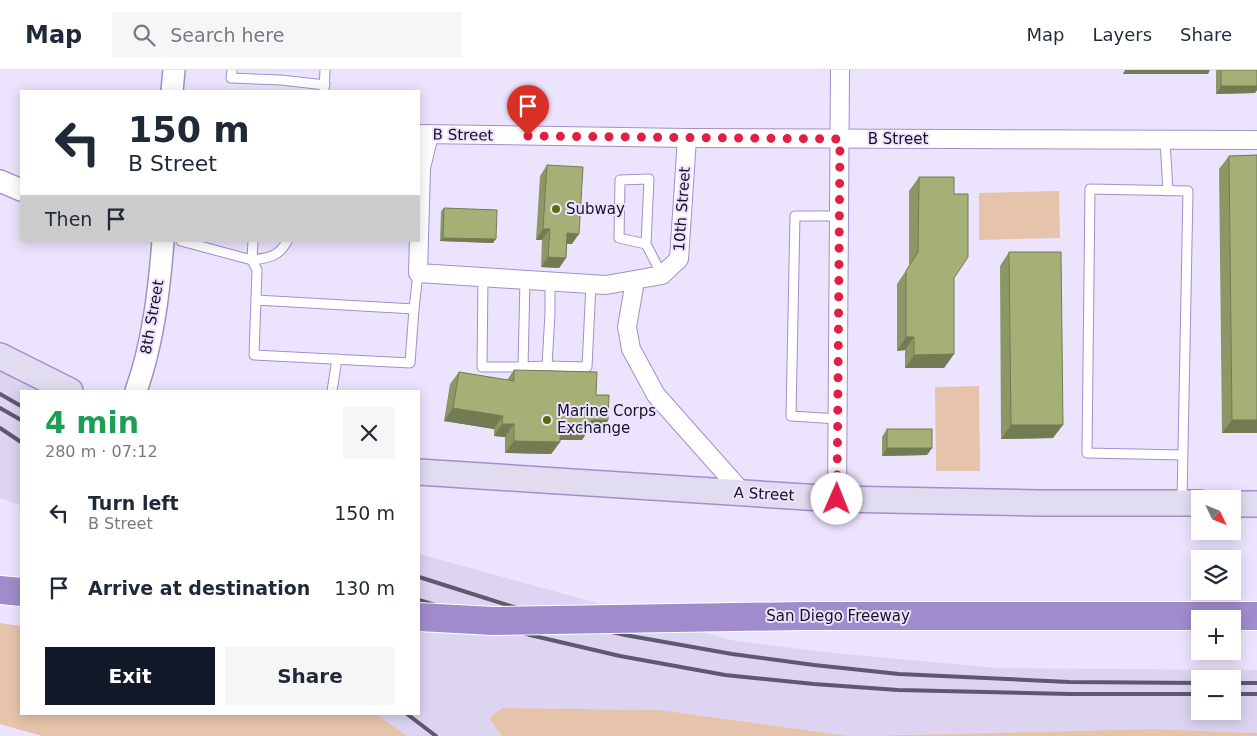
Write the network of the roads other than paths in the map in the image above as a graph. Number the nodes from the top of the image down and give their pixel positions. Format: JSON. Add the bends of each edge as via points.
{"nodes":[{"id":1,"x":174,"y":70,"type":"edge"},
{"id":2,"x":232,"y":70,"type":"edge"},
{"id":3,"x":326,"y":70,"type":"edge"},
{"id":4,"x":840,"y":70,"type":"edge"},
{"id":5,"x":324,"y":88,"type":"edge"},
{"id":6,"x":172,"y":90,"type":"edge"},
{"id":7,"x":424,"y":135,"type":"edge"},
{"id":8,"x":686,"y":138,"type":"junction"},
{"id":9,"x":840,"y":139,"type":"junction"},
{"id":10,"x":1166,"y":140,"type":"junction"},
{"id":11,"x":1257,"y":140,"type":"edge"},
{"id":12,"x":421,"y":158,"type":"edge"},
{"id":13,"x":0,"y":181,"type":"edge"},
{"id":14,"x":20,"y":190,"type":"edge"},
{"id":15,"x":1168,"y":191,"type":"junction"},
{"id":16,"x":839,"y":216,"type":"junction"},
{"id":17,"x":420,"y":220,"type":"edge"},
{"id":18,"x":162,"y":242,"type":"edge"},
{"id":19,"x":185,"y":242,"type":"edge"},
{"id":20,"x":253,"y":242,"type":"edge"},
{"id":21,"x":287,"y":242,"type":"edge"},
{"id":22,"x":419,"y":242,"type":"edge"},
{"id":23,"x":646,"y":244,"type":"junction"},
{"id":24,"x":252,"y":260,"type":"junction"},
{"id":25,"x":418,"y":273,"type":"junction"},
{"id":26,"x":662,"y":275,"type":"junction"},
{"id":27,"x":483,"y":277,"type":"junction"},
{"id":28,"x":525,"y":280,"type":"junction"},
{"id":29,"x":550,"y":281,"type":"junction"},
{"id":30,"x":635,"y":281,"type":"junction"},
{"id":31,"x":591,"y":284,"type":"junction"},
{"id":32,"x":256,"y":300,"type":"junction"},
{"id":33,"x":414,"y":309,"type":"junction"},
{"id":34,"x":0,"y":356,"type":"edge"},
{"id":35,"x":337,"y":359,"type":"junction"},
{"id":36,"x":547,"y":366,"type":"junction"},
{"id":37,"x":523,"y":367,"type":"junction"},
{"id":38,"x":68,"y":390,"type":"edge"},
{"id":39,"x":136,"y":390,"type":"edge"},
{"id":40,"x":332,"y":390,"type":"edge"},
{"id":41,"x":838,"y":419,"type":"junction"},
{"id":42,"x":1183,"y":455,"type":"junction"},
{"id":43,"x":420,"y":472,"type":"edge"},
{"id":44,"x":743,"y":493,"type":"junction"},
{"id":45,"x":837,"y":499,"type":"junction"},
{"id":46,"x":1191,"y":504,"type":"edge"},
{"id":47,"x":1241,"y":504,"type":"edge"},
{"id":48,"x":1257,"y":504,"type":"edge"},
{"id":49,"x":0,"y":590,"type":"edge"},
{"id":50,"x":20,"y":592,"type":"edge"},
{"id":51,"x":1257,"y":616,"type":"edge"},
{"id":52,"x":420,"y":617,"type":"edge"}],
"edges":[{"from":1,"to":6,"type":"street"},
{"from":2,"to":5,"type":"lane","via":[[231,78],[280,80]]},
{"from":3,"to":5,"type":"lane"},
{"from":4,"to":9,"type":"street"},
{"from":7,"to":8,"type":"street","name":"B Street"},
{"from":7,"to":12,"type":"street"},
{"from":8,"to":9,"type":"street","name":"B Street"},
{"from":8,"to":26,"type":"street","name":"10th Street","via":[[679,259]]},
{"from":9,"to":10,"type":"street","name":"B Street"},
{"from":9,"to":16,"type":"street"},
{"from":10,"to":11,"type":"street","name":"B Street"},
{"from":10,"to":15,"type":"lane"},
{"from":12,"to":17,"type":"street"},
{"from":13,"to":14,"type":"street"},
{"from":15,"to":42,"type":"lane","via":[[1188,191]]},
{"from":15,"to":42,"type":"lane","via":[[1090,189],[1087,453]]},
{"from":16,"to":41,"type":"street"},
{"from":16,"to":41,"type":"lane","via":[[795,216],[791,416]]},
{"from":18,"to":39,"type":"street","name":"8th Street","via":[[158,295]]},
{"from":19,"to":24,"type":"lane"},
{"from":20,"to":24,"type":"lane"},
{"from":21,"to":24,"type":"lane","via":[[272,258]]},
{"from":22,"to":25,"type":"street"},
{"from":23,"to":23,"type":"lane","via":[[649,180],[620,180],[619,238]]},
{"from":23,"to":26,"type":"lane"},
{"from":24,"to":32,"type":"lane","via":[[257,270]]},
{"from":25,"to":27,"type":"street"},
{"from":25,"to":33,"type":"lane"},
{"from":26,"to":30,"type":"street"},
{"from":27,"to":28,"type":"street"},
{"from":27,"to":37,"type":"lane","via":[[482,367]]},
{"from":28,"to":29,"type":"street"},
{"from":28,"to":37,"type":"lane"},
{"from":29,"to":31,"type":"street"},
{"from":29,"to":36,"type":"lane"},
{"from":30,"to":31,"type":"street"},
{"from":30,"to":44,"type":"street","via":[[627,327],[631,349],[656,394]]},
{"from":31,"to":36,"type":"lane","via":[[587,367]]},
{"from":32,"to":33,"type":"lane"},
{"from":32,"to":35,"type":"lane","via":[[254,355]]},
{"from":33,"to":35,"type":"lane","via":[[410,363]]},
{"from":34,"to":38,"type":"main road"},
{"from":35,"to":40,"type":"lane"},
{"from":36,"to":37,"type":"lane"},
{"from":41,"to":45,"type":"street"},
{"from":42,"to":46,"type":"lane"},
{"from":43,"to":44,"type":"main road","name":"A Street"},
{"from":44,"to":45,"type":"main road","name":"A Street"},
{"from":45,"to":46,"type":"main road","name":"A Street"},
{"from":47,"to":48,"type":"main road"},
{"from":49,"to":50,"type":"highway"},
{"from":51,"to":52,"type":"highway","name":"San Diego Freeway","bridge":true,"via":[[802,616],[493,621]]}]}
